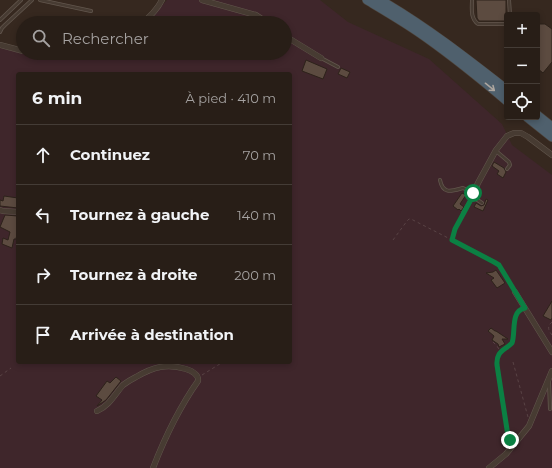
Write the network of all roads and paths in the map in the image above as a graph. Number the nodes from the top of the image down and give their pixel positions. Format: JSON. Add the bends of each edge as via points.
{"nodes":[{"id":1,"x":22,"y":0,"type":"edge"},
{"id":2,"x":32,"y":0,"type":"edge"},
{"id":3,"x":40,"y":0,"type":"edge"},
{"id":4,"x":162,"y":0,"type":"edge"},
{"id":5,"x":202,"y":0,"type":"edge"},
{"id":6,"x":367,"y":0,"type":"edge"},
{"id":7,"x":380,"y":0,"type":"edge"},
{"id":8,"x":472,"y":0,"type":"edge"},
{"id":9,"x":509,"y":0,"type":"edge"},
{"id":10,"x":91,"y":11,"type":"dead end"},
{"id":11,"x":510,"y":12,"type":"edge"},
{"id":12,"x":150,"y":16,"type":"edge"},
{"id":13,"x":258,"y":16,"type":"edge"},
{"id":14,"x":0,"y":20,"type":"edge"},
{"id":15,"x":504,"y":24,"type":"edge"},
{"id":16,"x":0,"y":32,"type":"edge"},
{"id":17,"x":292,"y":40,"type":"edge"},
{"id":18,"x":0,"y":46,"type":"edge"},
{"id":19,"x":16,"y":49,"type":"edge"},
{"id":20,"x":321,"y":58,"type":"joint"},
{"id":21,"x":338,"y":67,"type":"dead end"},
{"id":22,"x":504,"y":88,"type":"edge"},
{"id":23,"x":504,"y":99,"type":"edge"},
{"id":24,"x":540,"y":117,"type":"edge"},
{"id":25,"x":530,"y":120,"type":"edge"},
{"id":26,"x":552,"y":127,"type":"edge"},
{"id":27,"x":552,"y":137,"type":"edge"},
{"id":28,"x":496,"y":150,"type":"junction"},
{"id":29,"x":552,"y":155,"type":"edge"},
{"id":30,"x":507,"y":169,"type":"dead end"},
{"id":31,"x":440,"y":180,"type":"dead end"},
{"id":32,"x":472,"y":196,"type":"junction"},
{"id":33,"x":482,"y":203,"type":"dead end"},
{"id":34,"x":0,"y":210,"type":"edge"},
{"id":35,"x":16,"y":212,"type":"edge"},
{"id":36,"x":463,"y":213,"type":"joint"},
{"id":37,"x":392,"y":240,"type":"dead end"},
{"id":38,"x":452,"y":240,"type":"junction"},
{"id":39,"x":515,"y":292,"type":"joint"},
{"id":40,"x":522,"y":309,"type":"junction"},
{"id":41,"x":552,"y":322,"type":"edge"},
{"id":42,"x":552,"y":335,"type":"edge"},
{"id":43,"x":493,"y":342,"type":"dead end"},
{"id":44,"x":501,"y":352,"type":"junction"},
{"id":45,"x":552,"y":352,"type":"edge"},
{"id":46,"x":512,"y":362,"type":"dead end"},
{"id":47,"x":219,"y":364,"type":"edge"},
{"id":48,"x":11,"y":368,"type":"dead end"},
{"id":49,"x":552,"y":371,"type":"edge"},
{"id":50,"x":0,"y":376,"type":"edge"},
{"id":51,"x":198,"y":378,"type":"junction"},
{"id":52,"x":549,"y":378,"type":"junction"},
{"id":53,"x":550,"y":409,"type":"dead end"},
{"id":54,"x":97,"y":411,"type":"dead end"},
{"id":55,"x":527,"y":420,"type":"dead end"},
{"id":56,"x":512,"y":440,"type":"dead end"},
{"id":57,"x":152,"y":468,"type":"edge"},
{"id":58,"x":489,"y":468,"type":"edge"}],
"edges":[{"from":1,"to":14,"type":"lane"},
{"from":2,"to":16,"type":"lane"},
{"from":3,"to":10,"type":"lane"},
{"from":4,"to":12,"type":"street"},
{"from":5,"to":13,"type":"street"},
{"from":6,"to":23,"type":"highway","one_way":true,"via":[[426,37]]},
{"from":7,"to":22,"type":"highway","via":[[453,48]]},
{"from":8,"to":15,"type":"lane","via":[[472,13],[476,23]]},
{"from":9,"to":11,"type":"lane"},
{"from":17,"to":20,"type":"street"},
{"from":18,"to":19,"type":"street"},
{"from":20,"to":21,"type":"lane"},
{"from":24,"to":26,"type":"highway"},
{"from":25,"to":27,"type":"highway"},
{"from":28,"to":29,"type":"street","via":[[507,136],[521,133]]},
{"from":28,"to":30,"type":"lane","via":[[509,162]]},
{"from":28,"to":32,"type":"street"},
{"from":31,"to":32,"type":"lane","via":[[442,187],[449,191],[463,188]]},
{"from":32,"to":33,"type":"lane"},
{"from":32,"to":36,"type":"lane"},
{"from":34,"to":35,"type":"street"},
{"from":36,"to":38,"type":"path"},
{"from":37,"to":38,"type":"path","via":[[411,219]]},
{"from":38,"to":39,"type":"path","via":[[499,265]]},
{"from":39,"to":40,"type":"street"},
{"from":40,"to":44,"type":"path","via":[[515,319],[512,343]]},
{"from":40,"to":45,"type":"street"},
{"from":41,"to":42,"type":"path","via":[[548,326]]},
{"from":43,"to":44,"type":"path"},
{"from":44,"to":56,"type":"path","via":[[497,365],[508,436]]},
{"from":46,"to":55,"type":"path"},
{"from":47,"to":51,"type":"path"},
{"from":48,"to":50,"type":"path"},
{"from":49,"to":52,"type":"street"},
{"from":51,"to":54,"type":"street","via":[[194,372],[177,367],[159,367],[126,383]]},
{"from":51,"to":57,"type":"street","via":[[186,397]]},
{"from":52,"to":53,"type":"lane"},
{"from":52,"to":58,"type":"street","via":[[529,426],[506,454]]}]}
